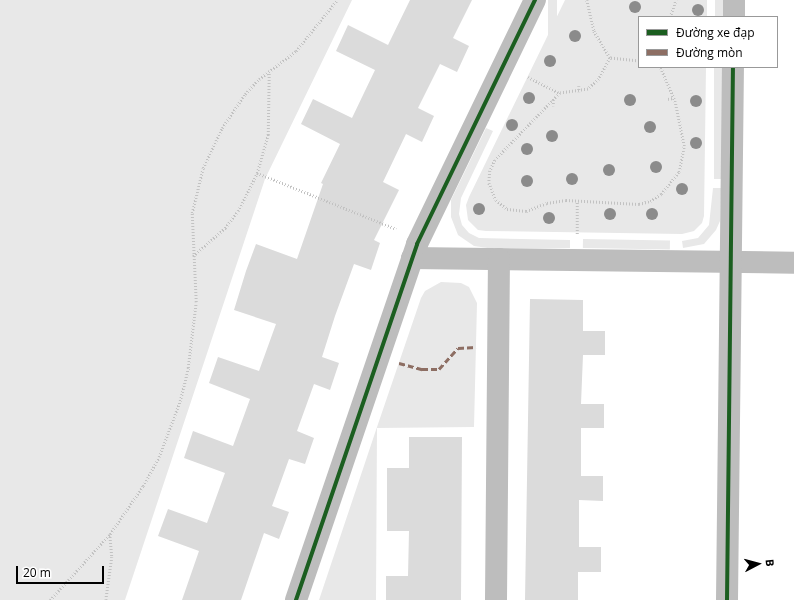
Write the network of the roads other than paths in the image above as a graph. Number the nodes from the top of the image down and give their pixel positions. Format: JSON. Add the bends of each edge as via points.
{"nodes":[{"id":1,"x":535,"y":0,"type":"edge"},
{"id":2,"x":734,"y":0,"type":"edge"},
{"id":3,"x":734,"y":16,"type":"edge"},
{"id":4,"x":733,"y":68,"type":"edge"},
{"id":5,"x":416,"y":248,"type":"junction"},
{"id":6,"x":499,"y":259,"type":"junction"},
{"id":7,"x":731,"y":262,"type":"junction"},
{"id":8,"x":794,"y":263,"type":"edge"},
{"id":9,"x":296,"y":600,"type":"edge"},
{"id":10,"x":496,"y":600,"type":"edge"},
{"id":11,"x":727,"y":600,"type":"edge"}],
"edges":[{"from":1,"to":5,"type":"street"},
{"from":2,"to":3,"type":"street"},
{"from":4,"to":7,"type":"street"},
{"from":5,"to":6,"type":"street"},
{"from":5,"to":9,"type":"street"},
{"from":6,"to":7,"type":"street"},
{"from":6,"to":10,"type":"street"},
{"from":7,"to":8,"type":"street"},
{"from":7,"to":11,"type":"street"}]}
